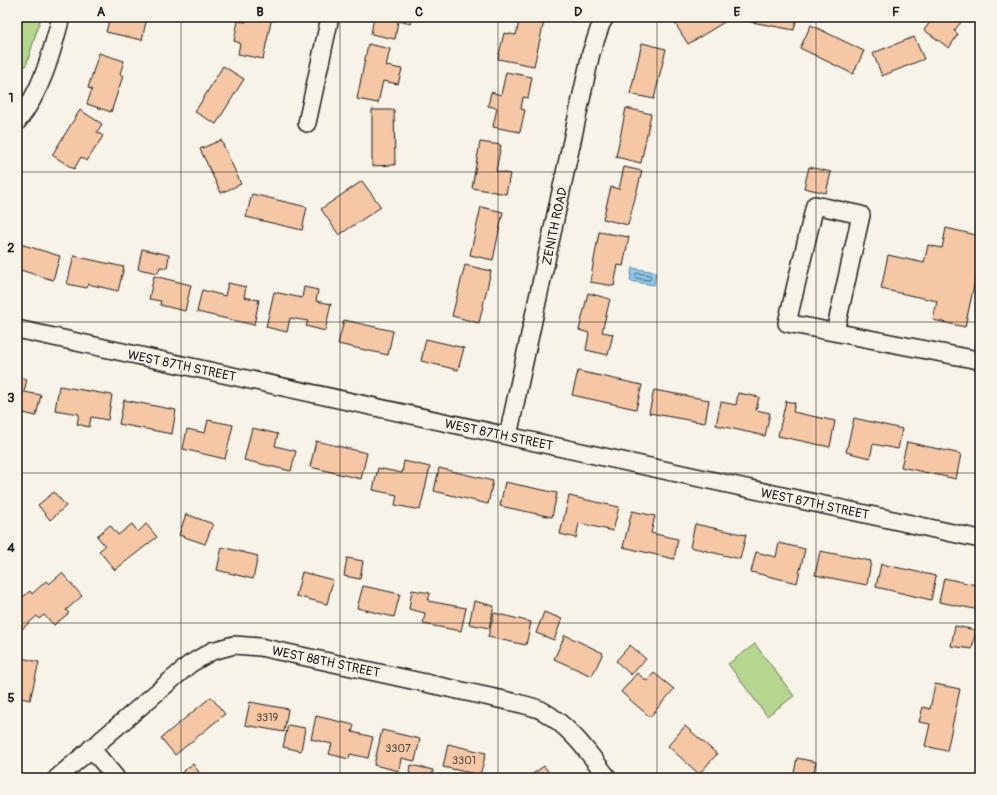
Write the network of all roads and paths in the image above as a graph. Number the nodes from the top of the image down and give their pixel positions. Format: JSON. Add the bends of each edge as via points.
{"nodes":[{"id":1,"x":61,"y":17,"type":"edge"},
{"id":2,"x":330,"y":17,"type":"edge"},
{"id":3,"x":605,"y":17,"type":"edge"},
{"id":4,"x":17,"y":122,"type":"edge"},
{"id":5,"x":307,"y":123,"type":"dead end"},
{"id":6,"x":17,"y":329,"type":"edge"},
{"id":7,"x":835,"y":332,"type":"junction"},
{"id":8,"x":980,"y":360,"type":"edge"},
{"id":9,"x":508,"y":436,"type":"junction"},
{"id":10,"x":980,"y":539,"type":"edge"},
{"id":11,"x":91,"y":748,"type":"junction"},
{"id":12,"x":57,"y":778,"type":"edge"},
{"id":13,"x":116,"y":778,"type":"edge"},
{"id":14,"x":608,"y":778,"type":"edge"}],
"edges":[{"from":1,"to":4,"type":"street","via":[[44,76],[27,109]]},
{"from":2,"to":5,"type":"street"},
{"from":3,"to":9,"type":"street","name":"ZENITH ROAD","via":[[600,24],[591,53]]},
{"from":6,"to":9,"type":"street","name":"WEST 87TH STREET"},
{"from":7,"to":7,"type":"street","via":[[787,323],[816,205],[861,214]]},
{"from":7,"to":8,"type":"street"},
{"from":9,"to":10,"type":"street","name":"WEST 87TH STREET"},
{"from":11,"to":12,"type":"street","name":"WEST 88TH STREET"},
{"from":11,"to":13,"type":"street"},
{"from":11,"to":14,"type":"street","name":"WEST 88TH STREET","via":[[190,664],[212,651],[234,645],[260,647],[540,710],[561,723],[578,739]]}]}
